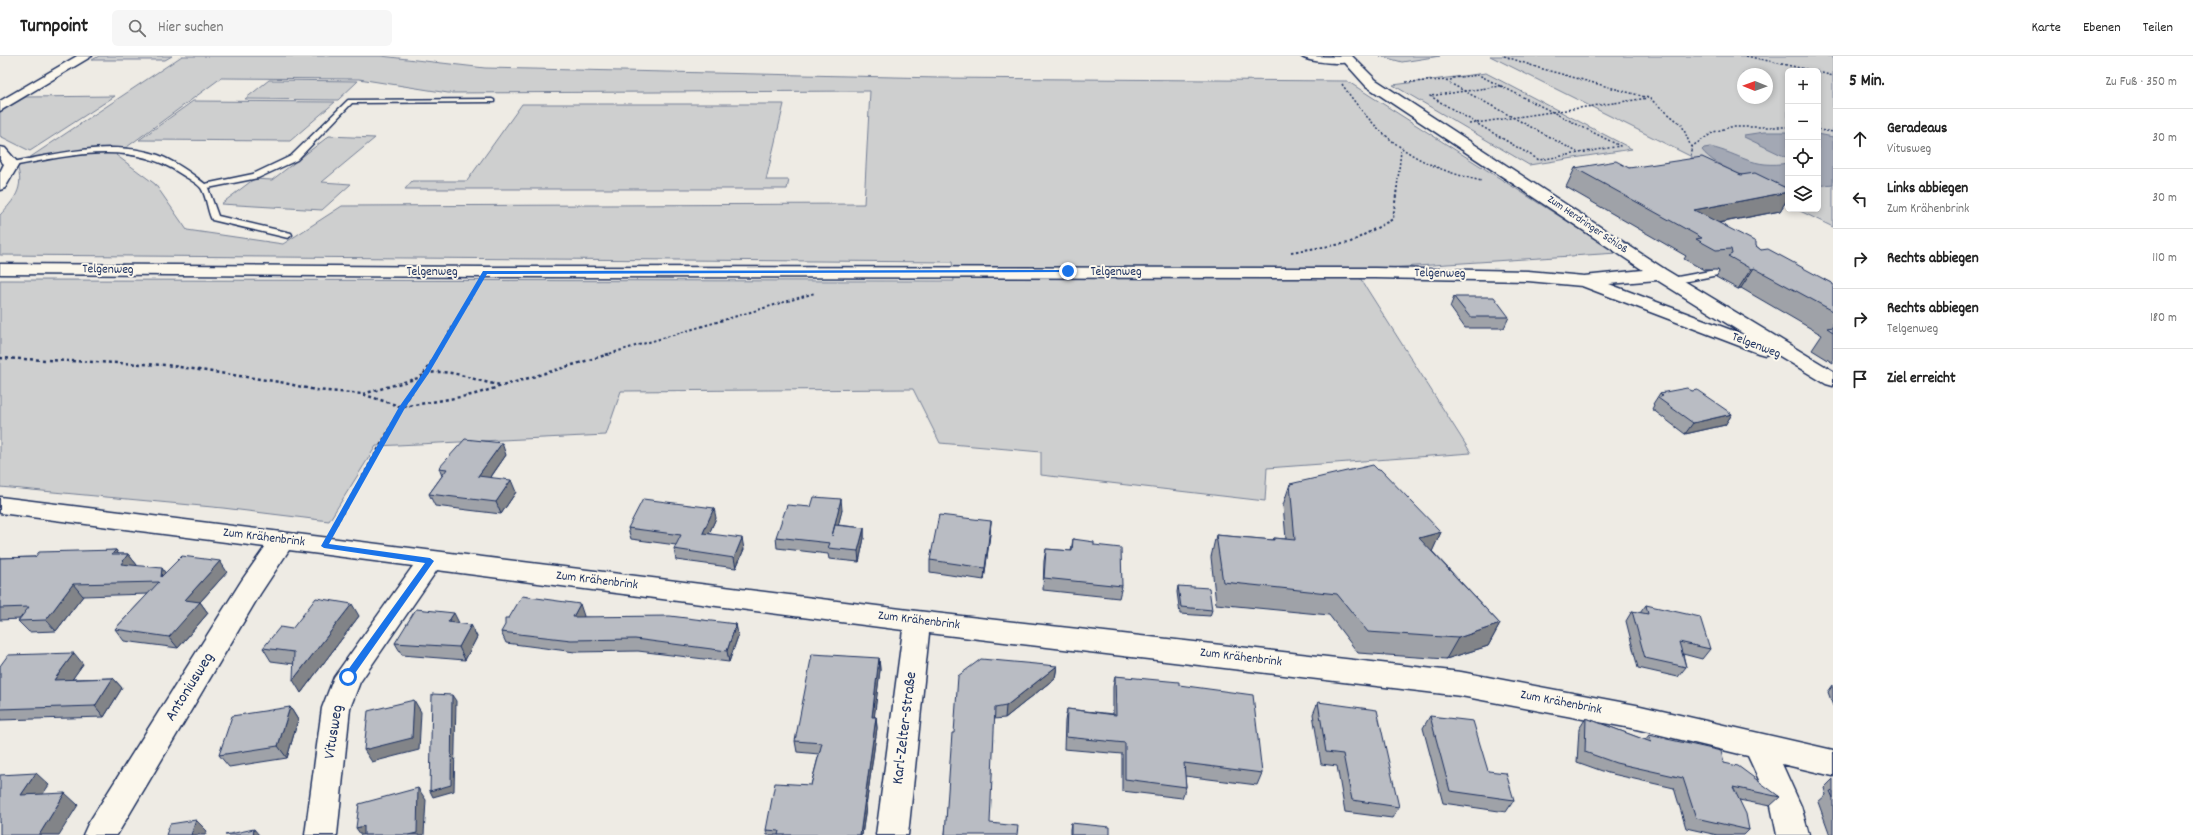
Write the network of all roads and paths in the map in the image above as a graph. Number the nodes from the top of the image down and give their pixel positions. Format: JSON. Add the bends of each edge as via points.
{"nodes":[{"id":1,"x":86,"y":56,"type":"edge"},
{"id":2,"x":1307,"y":56,"type":"edge"},
{"id":3,"x":1504,"y":56,"type":"edge"},
{"id":4,"x":1746,"y":56,"type":"edge"},
{"id":5,"x":1346,"y":58,"type":"edge"},
{"id":6,"x":1328,"y":59,"type":"junction"},
{"id":7,"x":1800,"y":68,"type":"edge"},
{"id":8,"x":1821,"y":73,"type":"edge"},
{"id":9,"x":1833,"y":76,"type":"edge"},
{"id":10,"x":1446,"y":81,"type":"junction"},
{"id":11,"x":1411,"y":86,"type":"dead end"},
{"id":12,"x":1501,"y":86,"type":"junction"},
{"id":13,"x":1465,"y":92,"type":"junction"},
{"id":14,"x":1648,"y":98,"type":"junction"},
{"id":15,"x":492,"y":101,"type":"dead end"},
{"id":16,"x":0,"y":107,"type":"edge"},
{"id":17,"x":1553,"y":112,"type":"junction"},
{"id":18,"x":1514,"y":118,"type":"junction"},
{"id":19,"x":1476,"y":123,"type":"junction"},
{"id":20,"x":1463,"y":124,"type":"dead end"},
{"id":21,"x":1785,"y":127,"type":"edge"},
{"id":22,"x":1821,"y":130,"type":"edge"},
{"id":23,"x":1833,"y":132,"type":"edge"},
{"id":24,"x":1691,"y":148,"type":"junction"},
{"id":25,"x":0,"y":151,"type":"edge"},
{"id":26,"x":1578,"y":152,"type":"junction"},
{"id":27,"x":12,"y":164,"type":"junction"},
{"id":28,"x":1692,"y":168,"type":"edge"},
{"id":29,"x":1483,"y":181,"type":"dead end"},
{"id":30,"x":0,"y":185,"type":"edge"},
{"id":31,"x":204,"y":187,"type":"junction"},
{"id":32,"x":288,"y":235,"type":"dead end"},
{"id":33,"x":0,"y":269,"type":"edge"},
{"id":34,"x":485,"y":272,"type":"junction"},
{"id":35,"x":1715,"y":273,"type":"edge"},
{"id":36,"x":1666,"y":277,"type":"junction"},
{"id":37,"x":1584,"y":281,"type":"junction"},
{"id":38,"x":0,"y":358,"type":"edge"},
{"id":39,"x":1815,"y":369,"type":"junction"},
{"id":40,"x":426,"y":373,"type":"junction"},
{"id":41,"x":1833,"y":380,"type":"edge"},
{"id":42,"x":505,"y":385,"type":"dead end"},
{"id":43,"x":0,"y":505,"type":"edge"},
{"id":44,"x":283,"y":540,"type":"junction"},
{"id":45,"x":324,"y":546,"type":"junction"},
{"id":46,"x":430,"y":561,"type":"junction"},
{"id":47,"x":917,"y":621,"type":"junction"},
{"id":48,"x":1757,"y":744,"type":"junction"},
{"id":49,"x":1833,"y":763,"type":"edge"},
{"id":50,"x":99,"y":835,"type":"edge"},
{"id":51,"x":321,"y":835,"type":"edge"},
{"id":52,"x":892,"y":835,"type":"edge"},
{"id":53,"x":1793,"y":835,"type":"edge"}],
"edges":[{"from":1,"to":16,"type":"street"},
{"from":2,"to":6,"type":"street","name":"Zum Herdringer Schloß"},
{"from":3,"to":14,"type":"path"},
{"from":4,"to":7,"type":"path"},
{"from":5,"to":6,"type":"street","name":"Zum Herdringer Schloß"},
{"from":5,"to":36,"type":"street","name":"Zum Herdringer Schloß","via":[[1371,83]]},
{"from":6,"to":29,"type":"path","via":[[1347,91],[1378,130],[1401,151],[1435,168]]},
{"from":8,"to":9,"type":"path"},
{"from":10,"to":11,"type":"path","via":[[1405,82]]},
{"from":10,"to":12,"type":"path","via":[[1478,75]]},
{"from":10,"to":13,"type":"path"},
{"from":12,"to":13,"type":"path"},
{"from":12,"to":17,"type":"path"},
{"from":13,"to":18,"type":"path"},
{"from":13,"to":19,"type":"path","via":[[1430,96]]},
{"from":14,"to":17,"type":"path"},
{"from":14,"to":24,"type":"path","via":[[1682,125]]},
{"from":15,"to":31,"type":"lane","via":[[350,101],[294,158],[255,176]]},
{"from":17,"to":18,"type":"path"},
{"from":17,"to":26,"type":"path","via":[[1620,146]]},
{"from":18,"to":19,"type":"path"},
{"from":18,"to":26,"type":"path"},
{"from":19,"to":20,"type":"path"},
{"from":19,"to":26,"type":"path","via":[[1539,160]]},
{"from":21,"to":24,"type":"path","via":[[1724,129]]},
{"from":22,"to":23,"type":"path"},
{"from":24,"to":28,"type":"path"},
{"from":25,"to":27,"type":"street"},
{"from":27,"to":30,"type":"street"},
{"from":27,"to":31,"type":"lane","via":[[78,154],[129,151],[150,155],[177,168]]},
{"from":31,"to":32,"type":"lane","via":[[216,218]]},
{"from":33,"to":34,"type":"street","name":"Telgenweg"},
{"from":34,"to":37,"type":"street","name":"Telgenweg","via":[[1368,273],[1528,276]]},
{"from":34,"to":40,"type":"path"},
{"from":35,"to":36,"type":"lane"},
{"from":36,"to":37,"type":"street","name":"Telgenweg"},
{"from":36,"to":39,"type":"street","name":"Zum Herdringer Schloß"},
{"from":37,"to":39,"type":"street","name":"Telgenweg"},
{"from":38,"to":40,"type":"path","via":[[166,365],[280,382],[315,390],[362,394],[418,378]]},
{"from":39,"to":41,"type":"street","name":"Zum Herdringer Schloß"},
{"from":40,"to":42,"type":"path","via":[[452,372],[488,384]]},
{"from":40,"to":45,"type":"path","via":[[402,407]]},
{"from":43,"to":44,"type":"street","name":"Zum Krähenbrink"},
{"from":44,"to":45,"type":"street","name":"Zum Krähenbrink"},
{"from":44,"to":50,"type":"street","name":"Antoniusweg","via":[[250,588]]},
{"from":45,"to":46,"type":"street","name":"Zum Krähenbrink"},
{"from":46,"to":47,"type":"street","name":"Zum Krähenbrink"},
{"from":46,"to":51,"type":"street","name":"Vitusweg","via":[[348,677],[336,708]]},
{"from":47,"to":48,"type":"street","name":"Zum Krähenbrink","via":[[1461,684],[1565,702]]},
{"from":47,"to":52,"type":"street","name":"Karl-Zelter-Straße"},
{"from":48,"to":49,"type":"street","name":"Zum Krähenbrink"},
{"from":48,"to":53,"type":"street","via":[[1786,806]]}]}
